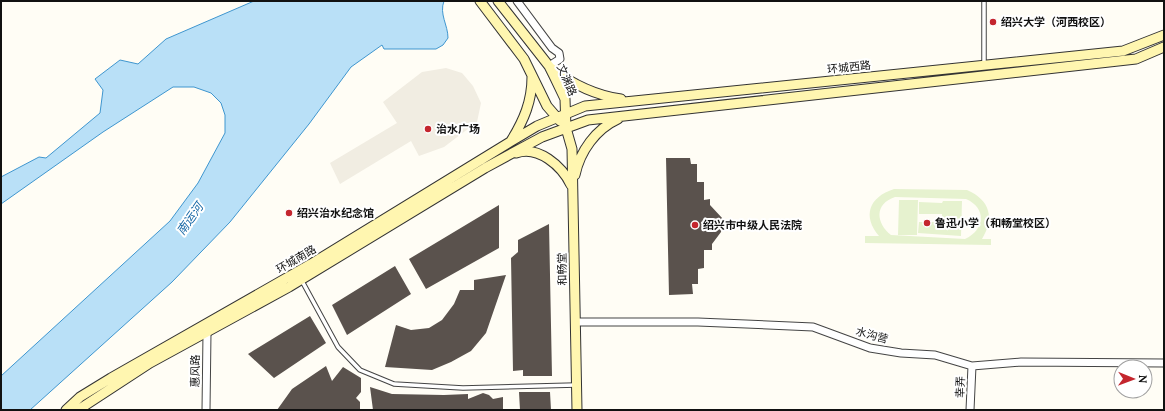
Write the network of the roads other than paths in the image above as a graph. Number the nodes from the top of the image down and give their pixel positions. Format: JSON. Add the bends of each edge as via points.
{"nodes":[{"id":1,"x":480,"y":1,"type":"edge"},
{"id":2,"x":498,"y":1,"type":"edge"},
{"id":3,"x":517,"y":1,"type":"edge"},
{"id":4,"x":984,"y":1,"type":"edge"},
{"id":5,"x":1164,"y":35,"type":"edge"},
{"id":6,"x":1164,"y":47,"type":"edge"},
{"id":7,"x":984,"y":65,"type":"junction"},
{"id":8,"x":549,"y":66,"type":"junction"},
{"id":9,"x":532,"y":73,"type":"junction"},
{"id":10,"x":638,"y":100,"type":"junction"},
{"id":11,"x":639,"y":114,"type":"junction"},
{"id":12,"x":561,"y":116,"type":"junction"},
{"id":13,"x":537,"y":126,"type":"joint"},
{"id":14,"x":566,"y":128,"type":"junction"},
{"id":15,"x":510,"y":142,"type":"junction"},
{"id":16,"x":505,"y":157,"type":"junction"},
{"id":17,"x":572,"y":188,"type":"junction"},
{"id":18,"x":299,"y":276,"type":"junction"},
{"id":19,"x":576,"y":322,"type":"junction"},
{"id":20,"x":207,"y":332,"type":"junction"},
{"id":21,"x":1164,"y":363,"type":"edge"},
{"id":22,"x":972,"y":366,"type":"junction"},
{"id":23,"x":577,"y":385,"type":"junction"},
{"id":24,"x":66,"y":410,"type":"edge"},
{"id":25,"x":78,"y":410,"type":"edge"},
{"id":26,"x":206,"y":410,"type":"edge"},
{"id":27,"x":577,"y":410,"type":"edge"},
{"id":28,"x":970,"y":410,"type":"edge"}],
"edges":[{"from":1,"to":9,"type":"main road"},
{"from":2,"to":8,"type":"main road","name":"文渊路"},
{"from":3,"to":8,"type":"street","via":[[552,48],[559,53],[560,59]]},
{"from":4,"to":7,"type":"lane"},
{"from":5,"to":7,"type":"main road","name":"环城西路","via":[[1123,51]]},
{"from":6,"to":11,"type":"main road","via":[[1136,59]]},
{"from":7,"to":10,"type":"main road","name":"环城西路"},
{"from":8,"to":10,"type":"main road","via":[[583,89],[600,95]]},
{"from":8,"to":12,"type":"main road","name":"文渊路","via":[[565,99]]},
{"from":9,"to":12,"type":"main road","via":[[547,106]]},
{"from":9,"to":15,"type":"main road","via":[[532,93],[528,109]]},
{"from":10,"to":12,"type":"main road","name":"环城西路","via":[[585,106]]},
{"from":11,"to":14,"type":"main road","via":[[588,120]]},
{"from":11,"to":17,"type":"main road","via":[[606,124],[595,135],[577,167]]},
{"from":12,"to":13,"type":"main road","name":"环城西路"},
{"from":12,"to":14,"type":"main road","name":"文渊路"},
{"from":13,"to":15,"type":"main road","name":"环城南路"},
{"from":14,"to":16,"type":"main road","name":"环城南路","via":[[542,137]]},
{"from":14,"to":17,"type":"main road","name":"和畅堂","via":[[572,149]]},
{"from":15,"to":18,"type":"main road","name":"环城南路"},
{"from":16,"to":17,"type":"main road","via":[[520,152],[542,155],[556,164],[567,176]]},
{"from":16,"to":18,"type":"main road","name":"环城南路"},
{"from":17,"to":19,"type":"main road","name":"和畅堂"},
{"from":18,"to":20,"type":"main road","name":"环城南路"},
{"from":18,"to":23,"type":"lane","via":[[338,347],[360,370],[394,384],[463,388]]},
{"from":18,"to":24,"type":"main road","name":"环城南路","via":[[110,378],[80,397]]},
{"from":19,"to":22,"type":"street","name":"水沟营","via":[[698,322],[813,327],[870,348],[935,355]]},
{"from":19,"to":23,"type":"main road","name":"和畅堂"},
{"from":20,"to":25,"type":"main road","name":"环城南路","via":[[150,363]]},
{"from":20,"to":26,"type":"street","name":"惠风路"},
{"from":21,"to":22,"type":"street","name":"水沟营","via":[[1021,362]]},
{"from":22,"to":28,"type":"street","name":"幸弄"},
{"from":23,"to":27,"type":"main road","name":"和畅堂"}]}
